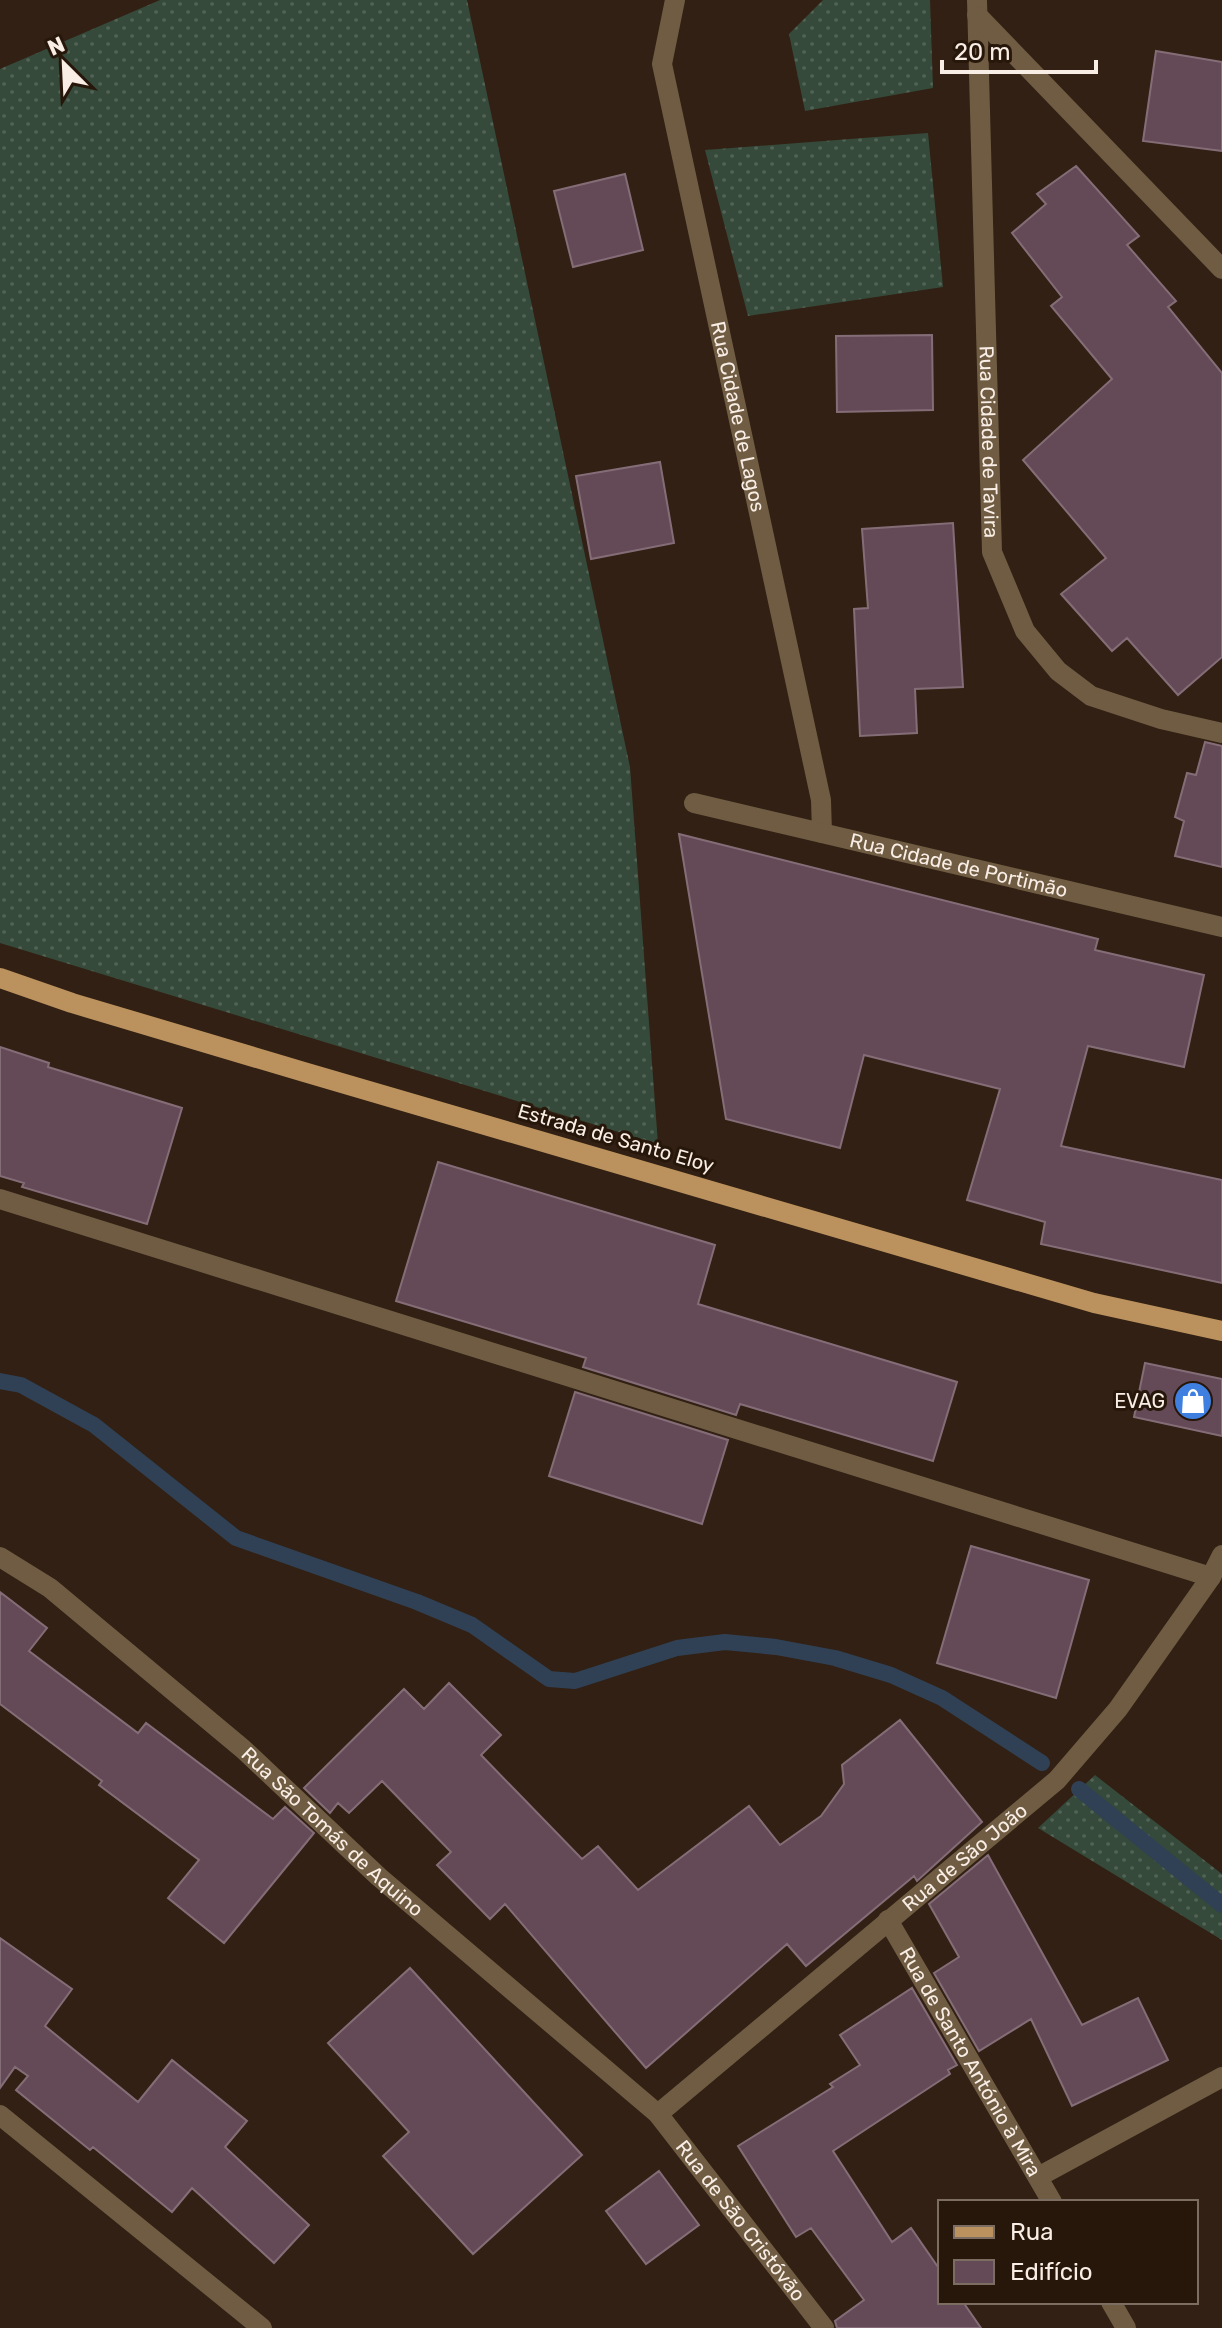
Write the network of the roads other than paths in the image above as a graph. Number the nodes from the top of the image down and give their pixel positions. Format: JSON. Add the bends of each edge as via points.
{"nodes":[{"id":1,"x":675,"y":0,"type":"edge"},
{"id":2,"x":977,"y":8,"type":"edge"},
{"id":3,"x":1222,"y":269,"type":"edge"},
{"id":4,"x":1222,"y":733,"type":"edge"},
{"id":5,"x":694,"y":803,"type":"dead end"},
{"id":6,"x":822,"y":833,"type":"junction"},
{"id":7,"x":1222,"y":927,"type":"edge"},
{"id":8,"x":0,"y":978,"type":"edge"},
{"id":9,"x":0,"y":1199,"type":"edge"},
{"id":10,"x":1222,"y":1331,"type":"edge"},
{"id":11,"x":1222,"y":1555,"type":"edge"},
{"id":12,"x":0,"y":1557,"type":"edge"},
{"id":13,"x":1211,"y":1577,"type":"junction"},
{"id":14,"x":888,"y":1920,"type":"junction"},
{"id":15,"x":1222,"y":2077,"type":"edge"},
{"id":16,"x":658,"y":2114,"type":"junction"},
{"id":17,"x":0,"y":2115,"type":"edge"},
{"id":18,"x":1038,"y":2177,"type":"junction"},
{"id":19,"x":1051,"y":2200,"type":"edge"},
{"id":20,"x":1112,"y":2304,"type":"edge"},
{"id":21,"x":262,"y":2328,"type":"edge"},
{"id":22,"x":824,"y":2328,"type":"edge"},
{"id":23,"x":1126,"y":2328,"type":"edge"}],
"edges":[{"from":1,"to":6,"type":"street","name":"Rua Cidade de Lagos","via":[[662,64],[821,800]]},
{"from":2,"to":3,"type":"street"},
{"from":2,"to":4,"type":"street","name":"Rua Cidade de Tavira","via":[[992,552],[1025,631],[1069,679],[1091,696]]},
{"from":5,"to":6,"type":"street","name":"Rua Cidade de Portimão"},
{"from":6,"to":7,"type":"street","name":"Rua Cidade de Portimão"},
{"from":8,"to":10,"type":"main road","name":"Estrada de Santo Eloy","via":[[275,1064],[1094,1303]]},
{"from":9,"to":13,"type":"street"},
{"from":11,"to":13,"type":"street","name":"Rua de São João"},
{"from":12,"to":16,"type":"street","name":"Rua São Tomás de Aquino","via":[[50,1588],[243,1749],[379,1877]]},
{"from":13,"to":14,"type":"street","name":"Rua de São João","via":[[1118,1709],[1057,1780]]},
{"from":14,"to":16,"type":"street","name":"Rua de São João"},
{"from":14,"to":18,"type":"street","name":"Rua de Santo António à Mira"},
{"from":15,"to":18,"type":"street"},
{"from":16,"to":22,"type":"street","name":"Rua de São Cristóvão"},
{"from":17,"to":21,"type":"street"},
{"from":18,"to":19,"type":"street","name":"Rua de Santo António à Mira"},
{"from":20,"to":23,"type":"street"}]}
